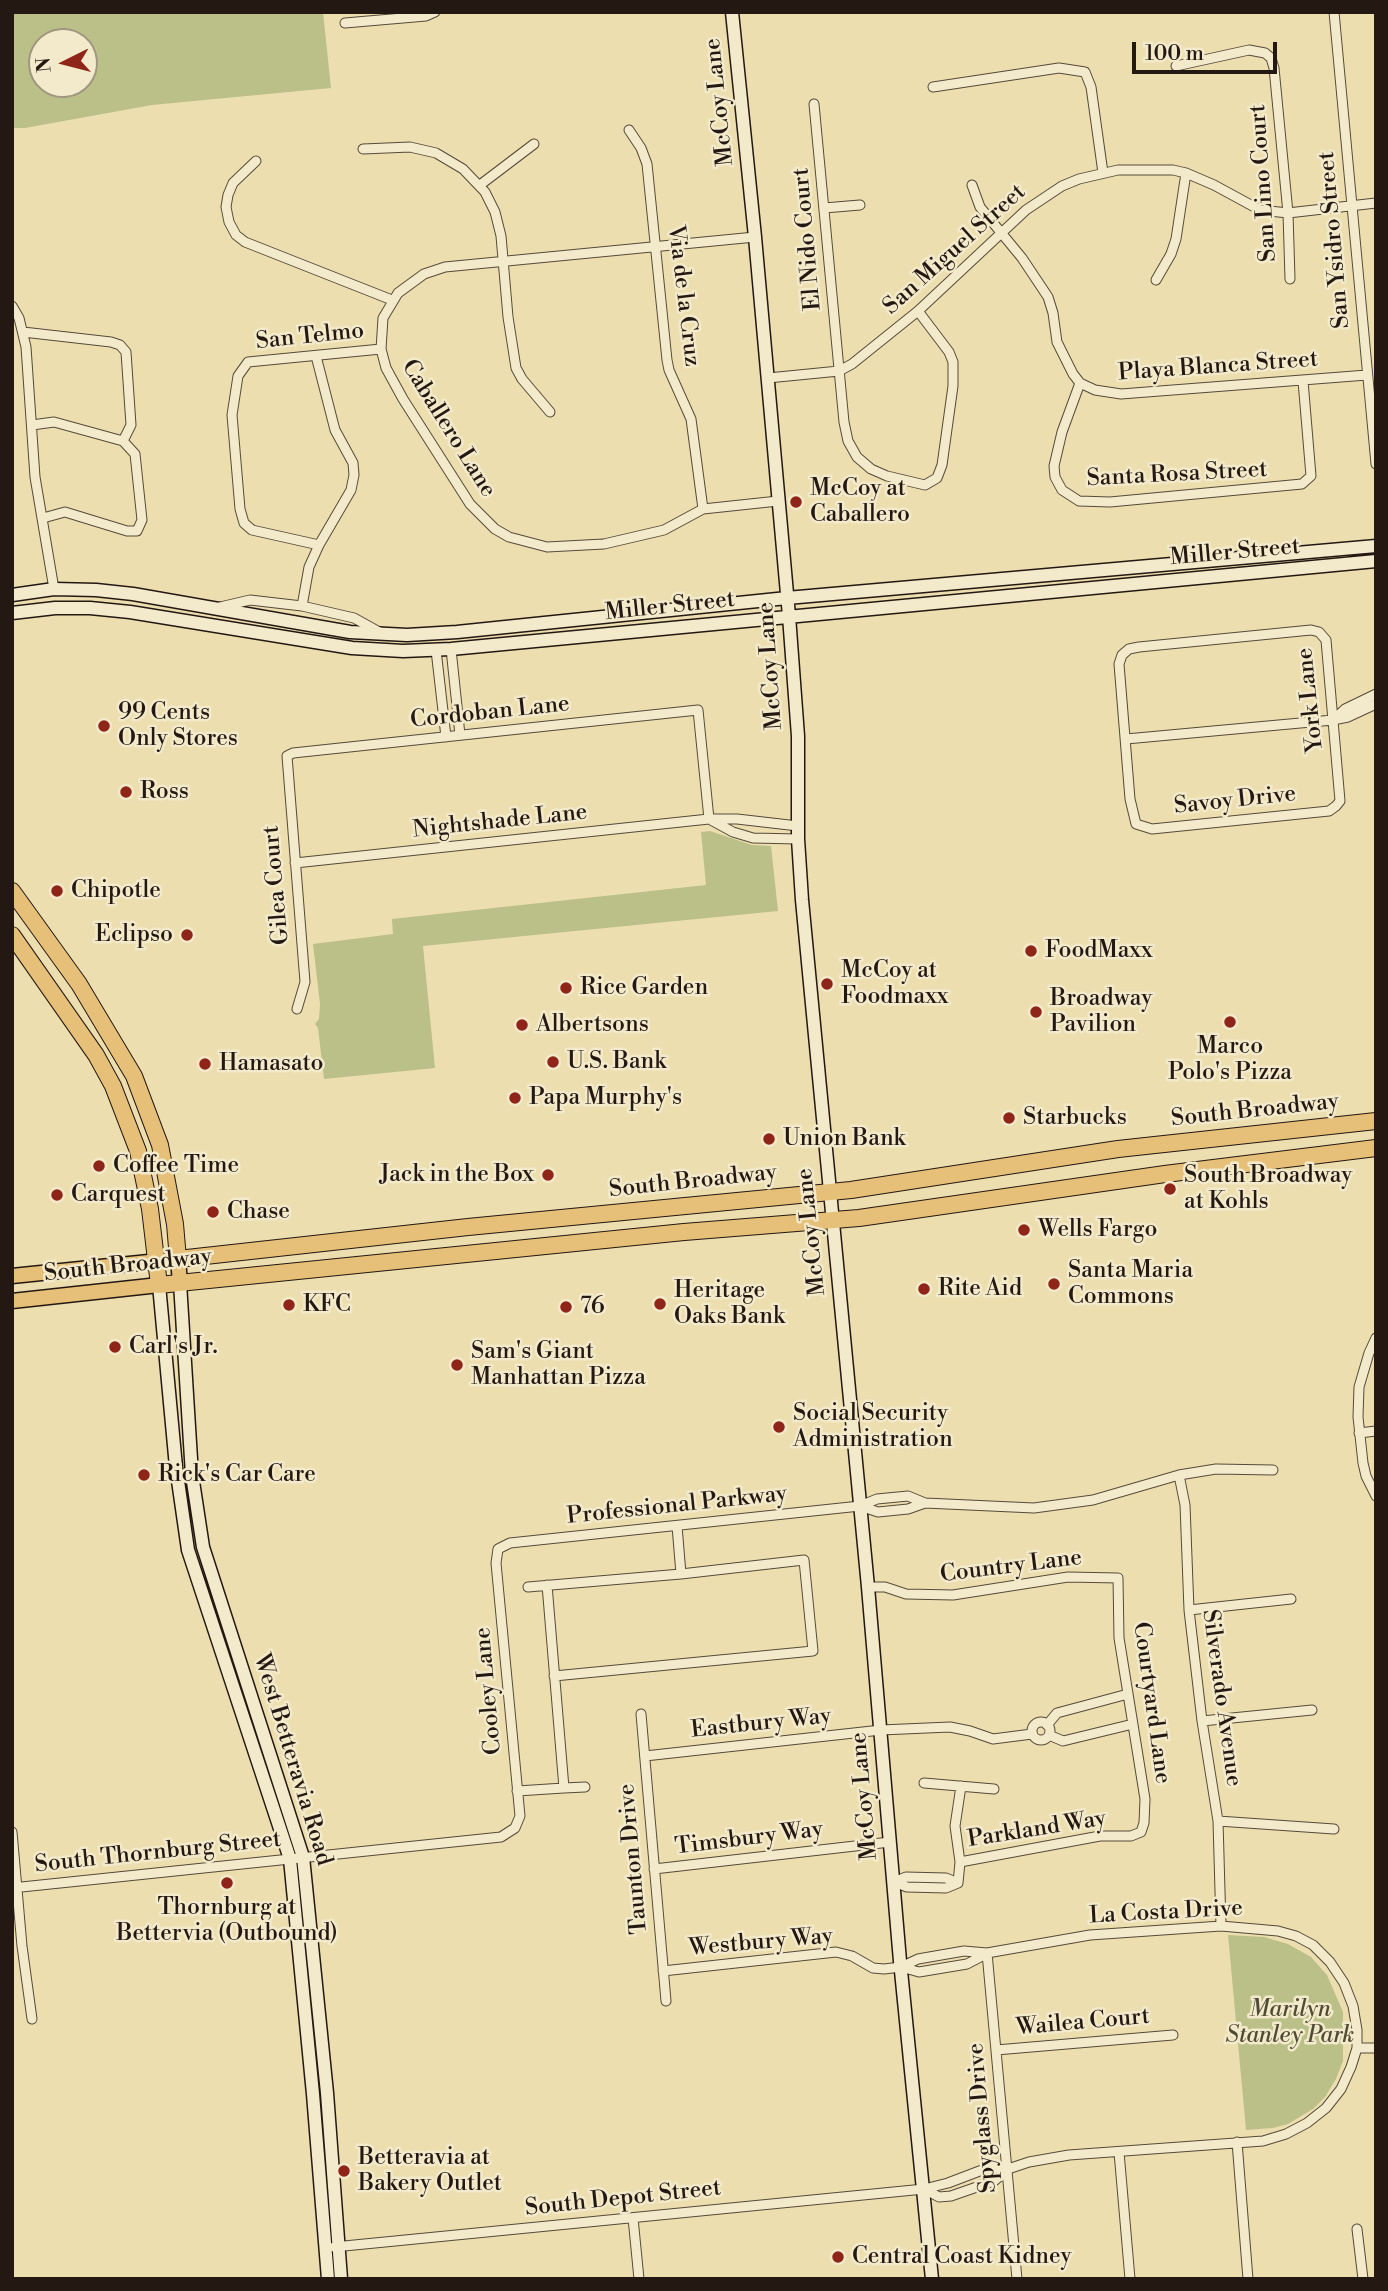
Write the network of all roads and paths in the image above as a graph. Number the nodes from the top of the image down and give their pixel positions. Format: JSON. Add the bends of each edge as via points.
{"nodes":[{"id":1,"x":435,"y":12,"type":"edge"},
{"id":2,"x":732,"y":12,"type":"edge"},
{"id":3,"x":1334,"y":12,"type":"edge"},
{"id":4,"x":345,"y":23,"type":"dead end"},
{"id":5,"x":1176,"y":66,"type":"dead end"},
{"id":6,"x":933,"y":87,"type":"dead end"},
{"id":7,"x":814,"y":104,"type":"dead end"},
{"id":8,"x":629,"y":130,"type":"dead end"},
{"id":9,"x":534,"y":144,"type":"dead end"},
{"id":10,"x":363,"y":149,"type":"dead end"},
{"id":11,"x":256,"y":161,"type":"dead end"},
{"id":12,"x":1102,"y":173,"type":"junction"},
{"id":13,"x":1186,"y":173,"type":"junction"},
{"id":14,"x":480,"y":185,"type":"junction"},
{"id":15,"x":972,"y":185,"type":"dead end"},
{"id":16,"x":1376,"y":203,"type":"edge"},
{"id":17,"x":860,"y":205,"type":"dead end"},
{"id":18,"x":1351,"y":206,"type":"junction"},
{"id":19,"x":824,"y":208,"type":"junction"},
{"id":20,"x":1288,"y":213,"type":"junction"},
{"id":21,"x":1000,"y":232,"type":"junction"},
{"id":22,"x":755,"y":237,"type":"junction"},
{"id":23,"x":656,"y":246,"type":"junction"},
{"id":24,"x":504,"y":261,"type":"junction"},
{"id":25,"x":1290,"y":279,"type":"dead end"},
{"id":26,"x":1156,"y":280,"type":"dead end"},
{"id":27,"x":392,"y":300,"type":"junction"},
{"id":28,"x":12,"y":306,"type":"edge"},
{"id":29,"x":918,"y":311,"type":"junction"},
{"id":30,"x":23,"y":332,"type":"junction"},
{"id":31,"x":381,"y":349,"type":"junction"},
{"id":32,"x":316,"y":356,"type":"junction"},
{"id":33,"x":839,"y":371,"type":"junction"},
{"id":34,"x":1367,"y":375,"type":"junction"},
{"id":35,"x":768,"y":378,"type":"junction"},
{"id":36,"x":1303,"y":381,"type":"junction"},
{"id":37,"x":1080,"y":383,"type":"junction"},
{"id":38,"x":550,"y":412,"type":"dead end"},
{"id":39,"x":32,"y":425,"type":"junction"},
{"id":40,"x":123,"y":441,"type":"junction"},
{"id":41,"x":1376,"y":464,"type":"edge"},
{"id":42,"x":778,"y":501,"type":"junction"},
{"id":43,"x":703,"y":509,"type":"junction"},
{"id":44,"x":43,"y":518,"type":"junction"},
{"id":45,"x":319,"y":545,"type":"junction"},
{"id":46,"x":1376,"y":546,"type":"edge"},
{"id":47,"x":1376,"y":561,"type":"edge"},
{"id":48,"x":54,"y":589,"type":"junction"},
{"id":49,"x":12,"y":595,"type":"edge"},
{"id":50,"x":787,"y":598,"type":"junction"},
{"id":51,"x":12,"y":606,"type":"edge"},
{"id":52,"x":302,"y":606,"type":"junction"},
{"id":53,"x":211,"y":609,"type":"junction"},
{"id":54,"x":12,"y":613,"type":"edge"},
{"id":55,"x":789,"y":616,"type":"junction"},
{"id":56,"x":383,"y":634,"type":"junction"},
{"id":57,"x":451,"y":649,"type":"junction"},
{"id":58,"x":436,"y":650,"type":"junction"},
{"id":59,"x":1376,"y":694,"type":"edge"},
{"id":60,"x":1376,"y":705,"type":"edge"},
{"id":61,"x":1333,"y":720,"type":"junction"},
{"id":62,"x":460,"y":736,"type":"junction"},
{"id":63,"x":446,"y":737,"type":"junction"},
{"id":64,"x":1126,"y":739,"type":"junction"},
{"id":65,"x":287,"y":756,"type":"joint"},
{"id":66,"x":1336,"y":806,"type":"joint"},
{"id":67,"x":709,"y":819,"type":"junction"},
{"id":68,"x":798,"y":825,"type":"junction"},
{"id":69,"x":798,"y":839,"type":"junction"},
{"id":70,"x":295,"y":863,"type":"junction"},
{"id":71,"x":12,"y":891,"type":"edge"},
{"id":72,"x":12,"y":934,"type":"edge"},
{"id":73,"x":297,"y":1009,"type":"dead end"},
{"id":74,"x":1376,"y":1121,"type":"edge"},
{"id":75,"x":1376,"y":1148,"type":"edge"},
{"id":76,"x":830,"y":1192,"type":"junction"},
{"id":77,"x":590,"y":1215,"type":"junction"},
{"id":78,"x":832,"y":1220,"type":"junction"},
{"id":79,"x":592,"y":1242,"type":"junction"},
{"id":80,"x":178,"y":1259,"type":"junction"},
{"id":81,"x":157,"y":1262,"type":"junction"},
{"id":82,"x":12,"y":1276,"type":"edge"},
{"id":83,"x":180,"y":1283,"type":"junction"},
{"id":84,"x":159,"y":1285,"type":"junction"},
{"id":85,"x":12,"y":1301,"type":"edge"},
{"id":86,"x":1376,"y":1338,"type":"edge"},
{"id":87,"x":1376,"y":1431,"type":"edge"},
{"id":88,"x":1359,"y":1433,"type":"junction"},
{"id":89,"x":1273,"y":1470,"type":"dead end"},
{"id":90,"x":1179,"y":1475,"type":"junction"},
{"id":91,"x":1376,"y":1496,"type":"edge"},
{"id":92,"x":860,"y":1506,"type":"junction"},
{"id":93,"x":677,"y":1526,"type":"junction"},
{"id":94,"x":498,"y":1549,"type":"joint"},
{"id":95,"x":681,"y":1574,"type":"junction"},
{"id":96,"x":1118,"y":1578,"type":"joint"},
{"id":97,"x":547,"y":1585,"type":"junction"},
{"id":98,"x":528,"y":1587,"type":"dead end"},
{"id":99,"x":868,"y":1587,"type":"junction"},
{"id":100,"x":1291,"y":1599,"type":"dead end"},
{"id":101,"x":1189,"y":1610,"type":"junction"},
{"id":102,"x":554,"y":1676,"type":"junction"},
{"id":103,"x":1128,"y":1694,"type":"junction"},
{"id":104,"x":1312,"y":1710,"type":"dead end"},
{"id":105,"x":641,"y":1714,"type":"dead end"},
{"id":106,"x":1202,"y":1721,"type":"junction"},
{"id":107,"x":1133,"y":1724,"type":"junction"},
{"id":108,"x":881,"y":1730,"type":"junction"},
{"id":109,"x":1048,"y":1730,"type":"junction"},
{"id":110,"x":1032,"y":1734,"type":"junction"},
{"id":111,"x":645,"y":1756,"type":"junction"},
{"id":112,"x":924,"y":1783,"type":"dead end"},
{"id":113,"x":961,"y":1786,"type":"junction"},
{"id":114,"x":585,"y":1787,"type":"dead end"},
{"id":115,"x":564,"y":1788,"type":"junction"},
{"id":116,"x":995,"y":1789,"type":"dead end"},
{"id":117,"x":517,"y":1791,"type":"junction"},
{"id":118,"x":1218,"y":1821,"type":"junction"},
{"id":119,"x":515,"y":1828,"type":"joint"},
{"id":120,"x":1334,"y":1829,"type":"dead end"},
{"id":121,"x":12,"y":1832,"type":"edge"},
{"id":122,"x":1141,"y":1832,"type":"joint"},
{"id":123,"x":890,"y":1842,"type":"junction"},
{"id":124,"x":296,"y":1858,"type":"junction"},
{"id":125,"x":960,"y":1862,"type":"junction"},
{"id":126,"x":654,"y":1869,"type":"junction"},
{"id":127,"x":894,"y":1882,"type":"junction"},
{"id":128,"x":15,"y":1888,"type":"edge"},
{"id":129,"x":1222,"y":1926,"type":"junction"},
{"id":130,"x":987,"y":1953,"type":"junction"},
{"id":131,"x":901,"y":1967,"type":"junction"},
{"id":132,"x":663,"y":1971,"type":"junction"},
{"id":133,"x":666,"y":2001,"type":"dead end"},
{"id":134,"x":32,"y":2019,"type":"dead end"},
{"id":135,"x":1173,"y":2035,"type":"dead end"},
{"id":136,"x":1357,"y":2048,"type":"junction"},
{"id":137,"x":1376,"y":2048,"type":"edge"},
{"id":138,"x":996,"y":2050,"type":"junction"},
{"id":139,"x":1237,"y":2142,"type":"junction"},
{"id":140,"x":1119,"y":2152,"type":"junction"},
{"id":141,"x":1008,"y":2169,"type":"junction"},
{"id":142,"x":924,"y":2189,"type":"junction"},
{"id":143,"x":633,"y":2218,"type":"junction"},
{"id":144,"x":1357,"y":2229,"type":"dead end"},
{"id":145,"x":332,"y":2247,"type":"junction"},
{"id":146,"x":328,"y":2279,"type":"edge"},
{"id":147,"x":341,"y":2279,"type":"edge"},
{"id":148,"x":639,"y":2279,"type":"edge"},
{"id":149,"x":932,"y":2279,"type":"edge"},
{"id":150,"x":1017,"y":2279,"type":"edge"},
{"id":151,"x":1130,"y":2279,"type":"edge"},
{"id":152,"x":1248,"y":2279,"type":"edge"},
{"id":153,"x":1363,"y":2279,"type":"edge"}],
"edges":[{"from":1,"to":4,"type":"street"},
{"from":2,"to":22,"type":"street","name":"McCoy Lane"},
{"from":3,"to":18,"type":"street","name":"San Ysidro Street"},
{"from":5,"to":20,"type":"street","name":"San Lino Court","via":[[1249,50],[1271,58]]},
{"from":6,"to":12,"type":"street","via":[[1059,68],[1085,72]]},
{"from":7,"to":19,"type":"street","name":"El Nido Court"},
{"from":8,"to":23,"type":"street","name":"Via de la Cruz","via":[[647,164]]},
{"from":9,"to":14,"type":"street"},
{"from":10,"to":14,"type":"street","via":[[410,147],[436,153]]},
{"from":11,"to":27,"type":"street","via":[[233,183],[228,195],[229,222],[236,235]]},
{"from":12,"to":13,"type":"street","name":"San Miguel Street","via":[[1149,168]]},
{"from":12,"to":21,"type":"street","name":"San Miguel Street","via":[[1054,191]]},
{"from":13,"to":20,"type":"street","name":"San Miguel Street","via":[[1260,210]]},
{"from":13,"to":26,"type":"street","via":[[1176,239]]},
{"from":14,"to":24,"type":"street","via":[[495,212]]},
{"from":15,"to":21,"type":"street","via":[[980,207]]},
{"from":16,"to":18,"type":"street","name":"San Miguel Street"},
{"from":17,"to":19,"type":"street"},
{"from":18,"to":20,"type":"street","name":"San Miguel Street"},
{"from":18,"to":34,"type":"street","name":"San Ysidro Street"},
{"from":19,"to":33,"type":"street","name":"El Nido Court"},
{"from":20,"to":25,"type":"street","name":"San Lino Court"},
{"from":21,"to":29,"type":"street","name":"San Miguel Street"},
{"from":21,"to":37,"type":"street","via":[[1048,297],[1056,342]]},
{"from":22,"to":23,"type":"street"},
{"from":22,"to":35,"type":"street","name":"McCoy Lane"},
{"from":23,"to":24,"type":"street"},
{"from":23,"to":43,"type":"street","name":"Via de la Cruz","via":[[667,360],[691,419]]},
{"from":24,"to":27,"type":"street","via":[[445,267],[424,274]]},
{"from":24,"to":38,"type":"street","via":[[516,368]]},
{"from":27,"to":31,"type":"street","name":"Caballero Lane","via":[[383,318]]},
{"from":28,"to":30,"type":"street"},
{"from":29,"to":33,"type":"street","name":"San Miguel Street","via":[[861,359]]},
{"from":29,"to":33,"type":"street","name":"El Nido Court","via":[[953,362],[942,465],[933,482],[925,485],[887,476],[857,457],[844,422]]},
{"from":30,"to":39,"type":"street"},
{"from":30,"to":40,"type":"street","via":[[122,347],[131,425]]},
{"from":31,"to":32,"type":"street","name":"San Telmo"},
{"from":31,"to":43,"type":"street","name":"Caballero Lane","via":[[402,399],[470,504],[509,537],[547,547],[604,544],[664,530]]},
{"from":32,"to":45,"type":"street","via":[[335,430],[354,475],[351,490]]},
{"from":32,"to":45,"type":"street","name":"San Telmo","via":[[248,362],[236,386],[232,415],[244,523],[248,528]]},
{"from":33,"to":35,"type":"street","name":"San Miguel Street"},
{"from":34,"to":36,"type":"street","name":"Playa Blanca Street"},
{"from":34,"to":41,"type":"street","name":"San Ysidro Street"},
{"from":35,"to":42,"type":"street","name":"McCoy Lane"},
{"from":36,"to":37,"type":"street","name":"Playa Blanca Street","via":[[1121,394]]},
{"from":36,"to":37,"type":"street","name":"Santa Rosa Street","via":[[1311,476],[1302,485],[1110,502],[1079,501],[1062,490],[1055,477],[1062,432]]},
{"from":39,"to":40,"type":"street","via":[[54,422]]},
{"from":39,"to":44,"type":"street"},
{"from":40,"to":44,"type":"street","via":[[135,454],[142,520],[138,531],[65,512]]},
{"from":42,"to":43,"type":"street","name":"Caballero Lane"},
{"from":42,"to":50,"type":"street","name":"McCoy Lane"},
{"from":44,"to":48,"type":"street"},
{"from":45,"to":52,"type":"street","via":[[309,567]]},
{"from":46,"to":50,"type":"street","name":"Miller Street"},
{"from":47,"to":55,"type":"street","name":"Miller Street"},
{"from":48,"to":49,"type":"street","name":"Miller Street"},
{"from":48,"to":51,"type":"street","via":[[50,599]]},
{"from":48,"to":53,"type":"street","name":"Miller Street","via":[[132,594]]},
{"from":50,"to":55,"type":"street","name":"McCoy Lane"},
{"from":50,"to":56,"type":"street","name":"Miller Street","via":[[457,632]]},
{"from":52,"to":53,"type":"street","name":"Miller Street","via":[[250,600]]},
{"from":52,"to":56,"type":"street","name":"Miller Street","via":[[354,618]]},
{"from":53,"to":56,"type":"street","name":"Miller Street"},
{"from":54,"to":58,"type":"street","name":"Miller Street","via":[[55,608],[130,611],[352,648]]},
{"from":55,"to":57,"type":"street","name":"Miller Street"},
{"from":55,"to":68,"type":"street","name":"McCoy Lane","via":[[798,736]]},
{"from":57,"to":58,"type":"street","name":"Miller Street"},
{"from":57,"to":62,"type":"street"},
{"from":58,"to":63,"type":"street"},
{"from":59,"to":61,"type":"street"},
{"from":60,"to":61,"type":"street"},
{"from":61,"to":64,"type":"street"},
{"from":61,"to":64,"type":"street","name":"York Lane","via":[[1326,640],[1311,630],[1129,649],[1119,664]]},
{"from":61,"to":66,"type":"street","name":"York Lane","via":[[1340,801]]},
{"from":62,"to":63,"type":"street","name":"Cordoban Lane"},
{"from":62,"to":67,"type":"street","name":"Cordoban Lane","via":[[698,710]]},
{"from":63,"to":65,"type":"street","name":"Cordoban Lane"},
{"from":64,"to":66,"type":"street","name":"Savoy Drive","via":[[1136,824],[1152,829],[1329,811]]},
{"from":65,"to":70,"type":"street","name":"Gilea Court"},
{"from":67,"to":68,"type":"street","name":"Nightshade Lane"},
{"from":67,"to":69,"type":"street","via":[[753,838]]},
{"from":67,"to":70,"type":"street","name":"Nightshade Lane"},
{"from":68,"to":69,"type":"street","name":"McCoy Lane"},
{"from":69,"to":76,"type":"street","name":"McCoy Lane"},
{"from":70,"to":73,"type":"street","name":"Gilea Court","via":[[305,982]]},
{"from":71,"to":80,"type":"highway","via":[[79,984],[134,1076],[160,1145]]},
{"from":72,"to":81,"type":"highway","name":"West Betteravia Road","via":[[112,1083],[138,1152]]},
{"from":74,"to":76,"type":"highway","name":"South Broadway","via":[[1118,1149]]},
{"from":75,"to":78,"type":"highway","name":"South Broadway"},
{"from":76,"to":77,"type":"highway","name":"South Broadway"},
{"from":76,"to":78,"type":"street","name":"McCoy Lane"},
{"from":77,"to":79,"type":"highway"},
{"from":77,"to":80,"type":"highway","name":"South Broadway"},
{"from":78,"to":79,"type":"highway","name":"South Broadway"},
{"from":78,"to":92,"type":"street","name":"McCoy Lane"},
{"from":79,"to":83,"type":"highway","name":"South Broadway"},
{"from":80,"to":81,"type":"main road","name":"South Broadway"},
{"from":80,"to":83,"type":"main road","name":"West Betteravia Road"},
{"from":81,"to":82,"type":"main road","name":"South Broadway"},
{"from":81,"to":84,"type":"highway","name":"West Betteravia Road"},
{"from":83,"to":84,"type":"highway","name":"South Broadway"},
{"from":83,"to":124,"type":"street","name":"West Betteravia Road","via":[[192,1475],[203,1547]]},
{"from":84,"to":85,"type":"main road","name":"South Broadway"},
{"from":84,"to":124,"type":"street","name":"West Betteravia Road","via":[[188,1550]]},
{"from":86,"to":88,"type":"street","via":[[1359,1387]]},
{"from":87,"to":88,"type":"street"},
{"from":88,"to":91,"type":"street","via":[[1366,1476]]},
{"from":89,"to":90,"type":"street","name":"Professional Parkway","via":[[1216,1469]]},
{"from":90,"to":92,"type":"street","name":"Professional Parkway","via":[[1102,1498],[1034,1508],[925,1503],[878,1512]]},
{"from":90,"to":101,"type":"street","name":"Silverado Avenue","via":[[1185,1505]]},
{"from":92,"to":93,"type":"street","name":"Professional Parkway"},
{"from":92,"to":99,"type":"street","name":"McCoy Lane"},
{"from":93,"to":94,"type":"street","name":"Professional Parkway","via":[[510,1543]]},
{"from":93,"to":95,"type":"street"},
{"from":94,"to":117,"type":"street","name":"Cooley Lane"},
{"from":95,"to":97,"type":"street"},
{"from":95,"to":102,"type":"street","via":[[804,1560],[813,1651]]},
{"from":96,"to":99,"type":"street","name":"Country Lane","via":[[1068,1577],[953,1595]]},
{"from":96,"to":103,"type":"street","name":"Courtyard Lane","via":[[1119,1639]]},
{"from":97,"to":98,"type":"street"},
{"from":97,"to":102,"type":"street"},
{"from":99,"to":108,"type":"street","name":"McCoy Lane"},
{"from":100,"to":101,"type":"street"},
{"from":101,"to":106,"type":"street","name":"Silverado Avenue"},
{"from":102,"to":115,"type":"street"},
{"from":103,"to":107,"type":"street","name":"Courtyard Lane"},
{"from":103,"to":109,"type":"street","via":[[1057,1713]]},
{"from":104,"to":106,"type":"street"},
{"from":105,"to":111,"type":"street","name":"Taunton Drive"},
{"from":106,"to":118,"type":"street","name":"Silverado Avenue"},
{"from":107,"to":109,"type":"street","via":[[1063,1741]]},
{"from":107,"to":122,"type":"street","name":"Courtyard Lane","via":[[1145,1799]]},
{"from":108,"to":110,"type":"street","name":"Eastbury Way","via":[[950,1727],[993,1739]]},
{"from":108,"to":111,"type":"street","name":"Eastbury Way"},
{"from":108,"to":123,"type":"street","name":"McCoy Lane"},
{"from":109,"to":110,"type":"street","via":[[1041,1740]]},
{"from":109,"to":110,"type":"street","via":[[1041,1722],[1035,1724]]},
{"from":111,"to":126,"type":"street","name":"Taunton Drive"},
{"from":112,"to":113,"type":"street"},
{"from":113,"to":116,"type":"street"},
{"from":113,"to":125,"type":"street","via":[[955,1826]]},
{"from":114,"to":115,"type":"street"},
{"from":115,"to":117,"type":"street"},
{"from":117,"to":119,"type":"street","name":"Cooley Lane","via":[[520,1816]]},
{"from":118,"to":120,"type":"street"},
{"from":118,"to":129,"type":"street","name":"Silverado Avenue"},
{"from":119,"to":124,"type":"street","name":"South Thornburg Street","via":[[501,1837]]},
{"from":121,"to":128,"type":"street"},
{"from":122,"to":125,"type":"street","name":"Parkland Way"},
{"from":123,"to":126,"type":"street","name":"Timsbury Way"},
{"from":123,"to":127,"type":"street","name":"McCoy Lane"},
{"from":124,"to":128,"type":"street","name":"South Thornburg Street"},
{"from":124,"to":145,"type":"street","name":"West Betteravia Road","via":[[313,2094]]},
{"from":125,"to":127,"type":"street","name":"Parkland Way","via":[[958,1883],[946,1878],[906,1877]]},
{"from":126,"to":132,"type":"street","name":"Taunton Drive"},
{"from":127,"to":131,"type":"street","name":"McCoy Lane"},
{"from":128,"to":134,"type":"street"},
{"from":129,"to":130,"type":"street","name":"La Costa Drive","via":[[1090,1935]]},
{"from":129,"to":136,"type":"street","name":"La Costa Drive","via":[[1278,1931],[1313,1945],[1344,1983],[1353,2006]]},
{"from":130,"to":131,"type":"street","name":"La Costa Drive","via":[[964,1951],[918,1959]]},
{"from":130,"to":138,"type":"street","name":"Spyglass Drive"},
{"from":131,"to":132,"type":"street","name":"Westbury Way","via":[[873,1968],[836,1952]]},
{"from":131,"to":142,"type":"street","name":"McCoy Lane"},
{"from":132,"to":133,"type":"street","name":"Taunton Drive"},
{"from":135,"to":138,"type":"street","name":"Wailea Court"},
{"from":136,"to":137,"type":"street"},
{"from":136,"to":139,"type":"street","name":"South Depot Street","via":[[1341,2089],[1307,2123],[1263,2141]]},
{"from":138,"to":141,"type":"street","name":"Spyglass Drive"},
{"from":139,"to":140,"type":"street","name":"South Depot Street"},
{"from":139,"to":152,"type":"street"},
{"from":140,"to":141,"type":"street","name":"South Depot Street","via":[[1069,2155]]},
{"from":140,"to":151,"type":"street"},
{"from":141,"to":142,"type":"street","name":"South Depot Street","via":[[994,2181],[951,2196],[939,2197]]},
{"from":141,"to":150,"type":"street","name":"Spyglass Drive"},
{"from":142,"to":143,"type":"street","name":"South Depot Street"},
{"from":142,"to":149,"type":"street","name":"McCoy Lane"},
{"from":143,"to":145,"type":"street","name":"South Depot Street"},
{"from":143,"to":148,"type":"street"},
{"from":144,"to":153,"type":"street"},
{"from":145,"to":146,"type":"street","name":"West Betteravia Road"},
{"from":145,"to":147,"type":"street","name":"West Betteravia Road"}]}
